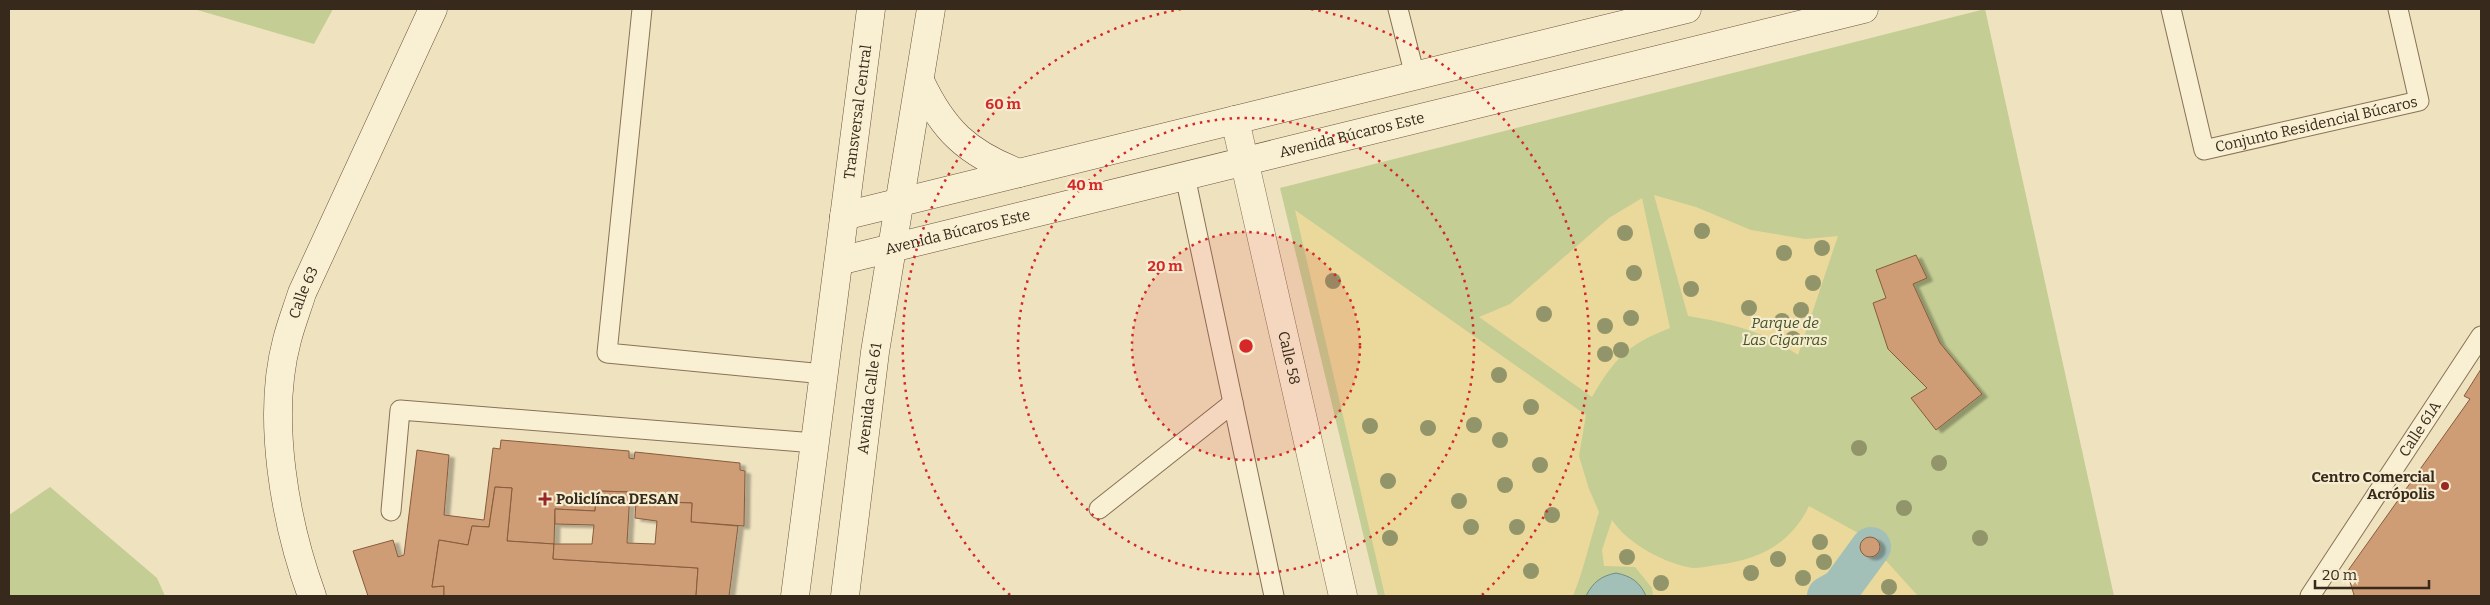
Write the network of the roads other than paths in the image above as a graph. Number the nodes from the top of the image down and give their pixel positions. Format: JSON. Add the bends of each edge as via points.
{"nodes":[{"id":1,"x":433,"y":9,"type":"edge"},
{"id":2,"x":642,"y":9,"type":"edge"},
{"id":3,"x":871,"y":9,"type":"edge"},
{"id":4,"x":931,"y":9,"type":"edge"},
{"id":5,"x":1398,"y":9,"type":"edge"},
{"id":6,"x":1687,"y":9,"type":"edge"},
{"id":7,"x":1864,"y":9,"type":"edge"},
{"id":8,"x":2171,"y":9,"type":"edge"},
{"id":9,"x":2398,"y":9,"type":"edge"},
{"id":10,"x":1415,"y":76,"type":"junction"},
{"id":11,"x":920,"y":81,"type":"junction"},
{"id":12,"x":1235,"y":120,"type":"junction"},
{"id":13,"x":1244,"y":162,"type":"junction"},
{"id":14,"x":1018,"y":173,"type":"junction"},
{"id":15,"x":1185,"y":176,"type":"junction"},
{"id":16,"x":899,"y":203,"type":"junction"},
{"id":17,"x":844,"y":216,"type":"junction"},
{"id":18,"x":892,"y":248,"type":"junction"},
{"id":19,"x":839,"y":261,"type":"junction"},
{"id":20,"x":2481,"y":336,"type":"edge"},
{"id":21,"x":824,"y":374,"type":"junction"},
{"id":22,"x":1233,"y":403,"type":"junction"},
{"id":23,"x":815,"y":443,"type":"junction"},
{"id":24,"x":1099,"y":509,"type":"dead end"},
{"id":25,"x":391,"y":511,"type":"dead end"},
{"id":26,"x":312,"y":596,"type":"edge"},
{"id":27,"x":795,"y":596,"type":"edge"},
{"id":28,"x":845,"y":596,"type":"edge"},
{"id":29,"x":1274,"y":596,"type":"edge"},
{"id":30,"x":1343,"y":596,"type":"edge"},
{"id":31,"x":2310,"y":596,"type":"edge"}],
"edges":[{"from":1,"to":26,"type":"street","name":"Calle 63","via":[[302,293],[286,341],[279,392],[280,448],[299,558]]},
{"from":2,"to":21,"type":"lane","via":[[607,353]]},
{"from":3,"to":17,"type":"street","name":"Transversal Central"},
{"from":4,"to":11,"type":"street"},
{"from":5,"to":10,"type":"lane"},
{"from":6,"to":10,"type":"street"},
{"from":7,"to":13,"type":"street","name":"Avenida Búcaros Este"},
{"from":8,"to":9,"type":"lane","name":"Conjunto Residencial Búcaros","via":[[2204,150],[2419,102]]},
{"from":10,"to":12,"type":"street"},
{"from":11,"to":14,"type":"street","via":[[933,109],[952,133],[994,164]]},
{"from":11,"to":16,"type":"street"},
{"from":12,"to":13,"type":"street","name":"Calle 58"},
{"from":12,"to":14,"type":"street"},
{"from":13,"to":15,"type":"street","name":"Avenida Búcaros Este"},
{"from":13,"to":30,"type":"street","name":"Calle 58"},
{"from":14,"to":16,"type":"street"},
{"from":15,"to":18,"type":"street","name":"Avenida Búcaros Este"},
{"from":15,"to":22,"type":"lane"},
{"from":16,"to":17,"type":"street"},
{"from":16,"to":18,"type":"street","name":"Avenida Calle 61"},
{"from":17,"to":19,"type":"street"},
{"from":18,"to":19,"type":"street","name":"Avenida Búcaros Este"},
{"from":18,"to":28,"type":"street","name":"Avenida Calle 61","via":[[875,352]]},
{"from":19,"to":21,"type":"street"},
{"from":20,"to":31,"type":"lane","name":"Calle 61A"},
{"from":21,"to":23,"type":"street"},
{"from":22,"to":24,"type":"lane"},
{"from":22,"to":29,"type":"lane"},
{"from":23,"to":25,"type":"lane","via":[[400,410]]},
{"from":23,"to":27,"type":"street"}]}
